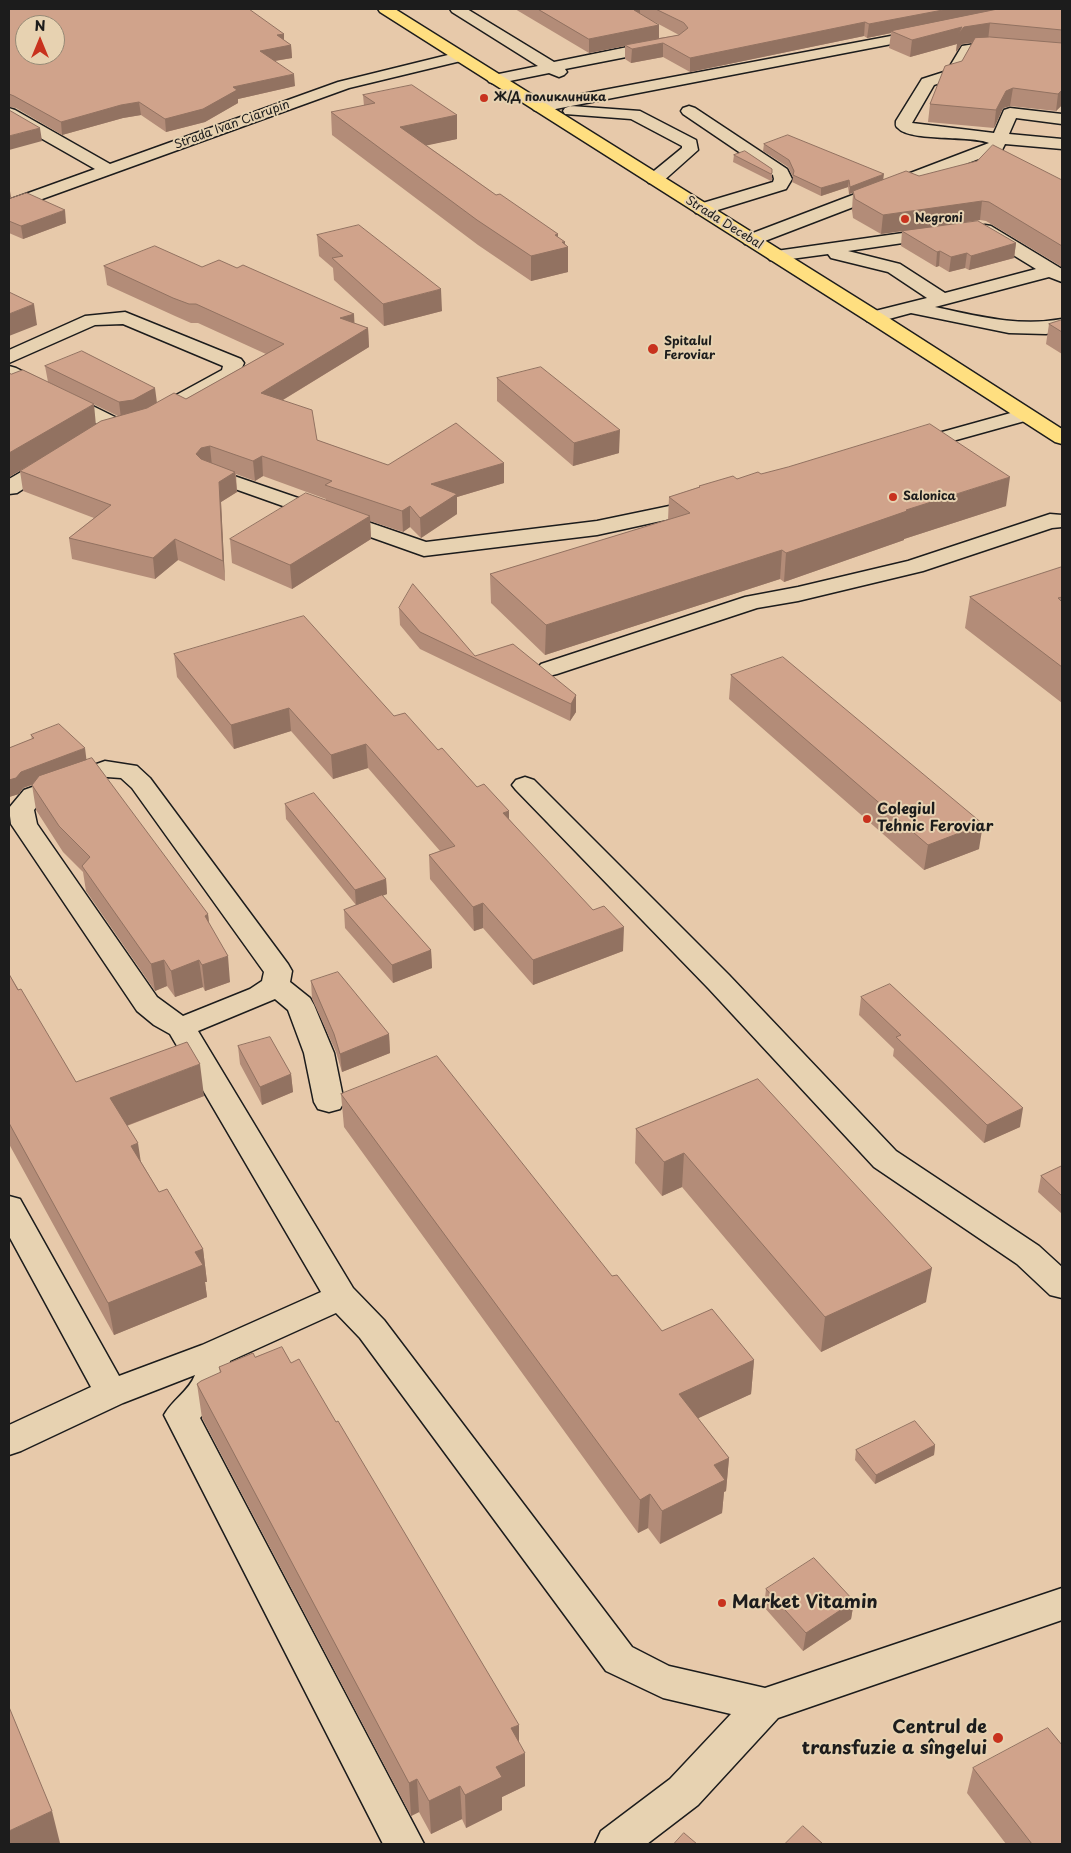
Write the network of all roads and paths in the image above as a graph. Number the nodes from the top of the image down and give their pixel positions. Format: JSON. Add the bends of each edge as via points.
{"nodes":[{"id":1,"x":385,"y":9,"type":"edge"},
{"id":2,"x":457,"y":9,"type":"edge"},
{"id":3,"x":655,"y":29,"type":"edge"},
{"id":4,"x":942,"y":31,"type":"edge"},
{"id":5,"x":498,"y":35,"type":"junction"},
{"id":6,"x":479,"y":38,"type":"dead end"},
{"id":7,"x":460,"y":49,"type":"junction"},
{"id":8,"x":1062,"y":54,"type":"edge"},
{"id":9,"x":551,"y":68,"type":"junction"},
{"id":10,"x":575,"y":78,"type":"dead end"},
{"id":11,"x":495,"y":79,"type":"junction"},
{"id":12,"x":592,"y":82,"type":"dead end"},
{"id":13,"x":616,"y":91,"type":"junction"},
{"id":14,"x":543,"y":109,"type":"junction"},
{"id":15,"x":689,"y":111,"type":"dead end"},
{"id":16,"x":9,"y":113,"type":"edge"},
{"id":17,"x":1062,"y":119,"type":"edge"},
{"id":18,"x":999,"y":138,"type":"junction"},
{"id":19,"x":1062,"y":144,"type":"edge"},
{"id":20,"x":108,"y":170,"type":"junction"},
{"id":21,"x":655,"y":179,"type":"junction"},
{"id":22,"x":9,"y":206,"type":"edge"},
{"id":23,"x":702,"y":209,"type":"junction"},
{"id":24,"x":785,"y":227,"type":"junction"},
{"id":25,"x":971,"y":228,"type":"edge"},
{"id":26,"x":953,"y":231,"type":"edge"},
{"id":27,"x":751,"y":240,"type":"junction"},
{"id":28,"x":900,"y":240,"type":"junction"},
{"id":29,"x":821,"y":250,"type":"junction"},
{"id":30,"x":776,"y":256,"type":"junction"},
{"id":31,"x":894,"y":268,"type":"junction"},
{"id":32,"x":1057,"y":274,"type":"edge"},
{"id":33,"x":942,"y":299,"type":"junction"},
{"id":34,"x":910,"y":307,"type":"junction"},
{"id":35,"x":874,"y":317,"type":"junction"},
{"id":36,"x":1062,"y":325,"type":"edge"},
{"id":37,"x":9,"y":358,"type":"edge"},
{"id":38,"x":9,"y":372,"type":"edge"},
{"id":39,"x":1025,"y":415,"type":"junction"},
{"id":40,"x":118,"y":427,"type":"junction"},
{"id":41,"x":96,"y":436,"type":"edge"},
{"id":42,"x":1062,"y":438,"type":"edge"},
{"id":43,"x":72,"y":450,"type":"edge"},
{"id":44,"x":892,"y":452,"type":"edge"},
{"id":45,"x":211,"y":474,"type":"edge"},
{"id":46,"x":9,"y":488,"type":"edge"},
{"id":47,"x":722,"y":499,"type":"edge"},
{"id":48,"x":1062,"y":521,"type":"edge"},
{"id":49,"x":549,"y":668,"type":"dead end"},
{"id":50,"x":525,"y":785,"type":"dead end"},
{"id":51,"x":275,"y":985,"type":"junction"},
{"id":52,"x":181,"y":1027,"type":"junction"},
{"id":53,"x":329,"y":1102,"type":"dead end"},
{"id":54,"x":9,"y":1207,"type":"edge"},
{"id":55,"x":1062,"y":1286,"type":"edge"},
{"id":56,"x":341,"y":1297,"type":"junction"},
{"id":57,"x":214,"y":1354,"type":"junction"},
{"id":58,"x":111,"y":1393,"type":"junction"},
{"id":59,"x":9,"y":1441,"type":"edge"},
{"id":60,"x":1062,"y":1604,"type":"edge"},
{"id":61,"x":765,"y":1705,"type":"junction"},
{"id":62,"x":404,"y":1844,"type":"edge"},
{"id":63,"x":615,"y":1844,"type":"edge"}],
"edges":[{"from":1,"to":7,"type":"main road","name":"Strada Decebal","via":[[441,45]]},
{"from":2,"to":5,"type":"street"},
{"from":3,"to":9,"type":"street","via":[[678,42]]},
{"from":4,"to":13,"type":"street"},
{"from":5,"to":6,"type":"street"},
{"from":5,"to":9,"type":"street"},
{"from":7,"to":11,"type":"main road","name":"Strada Decebal"},
{"from":7,"to":20,"type":"street","name":"Strada Ivan Ciarupin","via":[[344,85]]},
{"from":8,"to":18,"type":"street","via":[[988,47],[967,49],[953,74],[928,82],[904,121],[904,126],[916,130]]},
{"from":9,"to":10,"type":"street","via":[[566,77]]},
{"from":9,"to":11,"type":"street"},
{"from":11,"to":14,"type":"main road","name":"Strada Decebal"},
{"from":12,"to":13,"type":"street"},
{"from":13,"to":14,"type":"street"},
{"from":14,"to":21,"type":"main road","name":"Strada Decebal"},
{"from":14,"to":21,"type":"street","via":[[634,114],[686,141],[690,150]]},
{"from":15,"to":23,"type":"street","via":[[781,173],[783,179],[780,185]]},
{"from":16,"to":20,"type":"street"},
{"from":17,"to":18,"type":"street","via":[[1010,113]]},
{"from":18,"to":19,"type":"street"},
{"from":18,"to":24,"type":"street","via":[[996,146]]},
{"from":20,"to":22,"type":"street","name":"Strada Ivan Ciarupin"},
{"from":21,"to":23,"type":"main road","name":"Strada Decebal"},
{"from":23,"to":27,"type":"main road","name":"Strada Decebal"},
{"from":24,"to":27,"type":"street"},
{"from":24,"to":29,"type":"street"},
{"from":25,"to":32,"type":"street","via":[[980,227]]},
{"from":26,"to":28,"type":"street"},
{"from":27,"to":30,"type":"main road","name":"Strada Decebal"},
{"from":28,"to":29,"type":"street"},
{"from":28,"to":31,"type":"street"},
{"from":29,"to":30,"type":"street"},
{"from":29,"to":31,"type":"street"},
{"from":30,"to":35,"type":"main road","name":"Strada Decebal"},
{"from":31,"to":33,"type":"street"},
{"from":32,"to":33,"type":"street"},
{"from":33,"to":34,"type":"street"},
{"from":34,"to":35,"type":"street"},
{"from":34,"to":36,"type":"street","via":[[1027,328]]},
{"from":35,"to":39,"type":"main road","name":"Strada Decebal"},
{"from":37,"to":40,"type":"street","via":[[92,320],[125,318],[234,363],[232,373],[223,378],[142,422]]},
{"from":38,"to":40,"type":"street"},
{"from":39,"to":42,"type":"main road","name":"Strada Decebal"},
{"from":39,"to":44,"type":"street"},
{"from":40,"to":41,"type":"street"},
{"from":43,"to":46,"type":"street"},
{"from":45,"to":47,"type":"street","via":[[424,549],[597,528]]},
{"from":48,"to":49,"type":"street","via":[[1050,521],[916,566],[753,602]]},
{"from":50,"to":55,"type":"street","via":[[720,982],[885,1159],[1028,1255]]},
{"from":51,"to":52,"type":"street","via":[[260,996]]},
{"from":51,"to":52,"type":"street","via":[[278,971],[141,783],[128,771],[105,770],[33,794],[21,809],[24,824],[147,1004]]},
{"from":51,"to":53,"type":"street","via":[[300,1005],[319,1053]]},
{"from":52,"to":56,"type":"street"},
{"from":54,"to":58,"type":"street"},
{"from":56,"to":57,"type":"street"},
{"from":56,"to":61,"type":"street","via":[[372,1329],[619,1659],[662,1681]]},
{"from":57,"to":58,"type":"street"},
{"from":57,"to":62,"type":"street","via":[[214,1373],[204,1392],[181,1415]]},
{"from":58,"to":59,"type":"street"},
{"from":60,"to":61,"type":"street"},
{"from":61,"to":63,"type":"street","via":[[684,1792]]}]}
